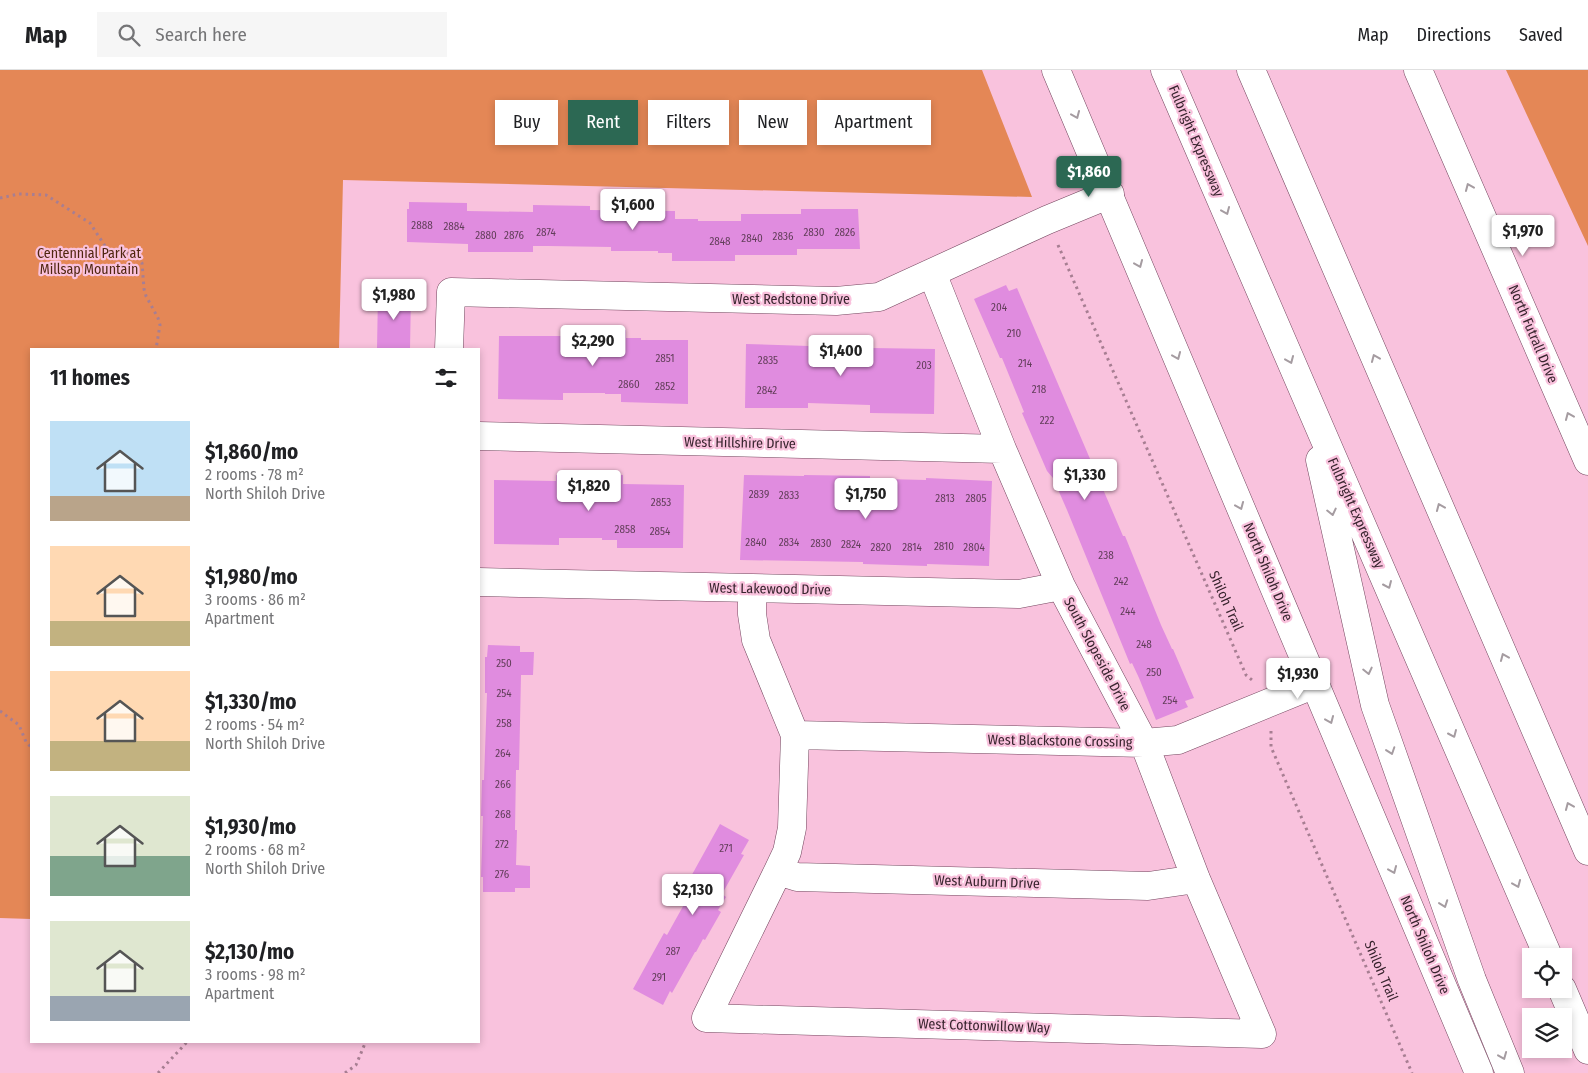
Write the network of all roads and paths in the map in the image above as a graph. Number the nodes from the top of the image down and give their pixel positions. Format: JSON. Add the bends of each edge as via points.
{"nodes":[{"id":1,"x":1056,"y":70,"type":"edge"},
{"id":2,"x":1165,"y":70,"type":"edge"},
{"id":3,"x":1251,"y":70,"type":"edge"},
{"id":4,"x":1418,"y":70,"type":"edge"},
{"id":5,"x":1110,"y":194,"type":"junction"},
{"id":6,"x":0,"y":198,"type":"edge"},
{"id":7,"x":1047,"y":220,"type":"junction"},
{"id":8,"x":932,"y":273,"type":"junction"},
{"id":9,"x":156,"y":348,"type":"edge"},
{"id":10,"x":449,"y":348,"type":"edge"},
{"id":11,"x":1305,"y":396,"type":"junction"},
{"id":12,"x":480,"y":436,"type":"edge"},
{"id":13,"x":1002,"y":449,"type":"junction"},
{"id":14,"x":1588,"y":461,"type":"edge"},
{"id":15,"x":480,"y":582,"type":"edge"},
{"id":16,"x":1061,"y":586,"type":"junction"},
{"id":17,"x":752,"y":589,"type":"junction"},
{"id":18,"x":1315,"y":684,"type":"junction"},
{"id":19,"x":1261,"y":705,"type":"junction"},
{"id":20,"x":0,"y":711,"type":"edge"},
{"id":21,"x":795,"y":735,"type":"junction"},
{"id":22,"x":1144,"y":743,"type":"junction"},
{"id":23,"x":30,"y":746,"type":"edge"},
{"id":24,"x":1588,"y":851,"type":"edge"},
{"id":25,"x":778,"y":871,"type":"junction"},
{"id":26,"x":1196,"y":879,"type":"junction"},
{"id":27,"x":1545,"y":948,"type":"edge"},
{"id":28,"x":1566,"y":998,"type":"edge"},
{"id":29,"x":1262,"y":1034,"type":"joint"},
{"id":30,"x":186,"y":1043,"type":"edge"},
{"id":31,"x":365,"y":1043,"type":"edge"},
{"id":32,"x":1588,"y":1050,"type":"edge"},
{"id":33,"x":158,"y":1073,"type":"edge"},
{"id":34,"x":345,"y":1073,"type":"edge"},
{"id":35,"x":1412,"y":1073,"type":"edge"},
{"id":36,"x":1479,"y":1073,"type":"edge"},
{"id":37,"x":1510,"y":1073,"type":"edge"}],
"edges":[{"from":1,"to":5,"type":"main road","name":"North Shiloh Drive","one_way":true},
{"from":2,"to":11,"type":"main road","name":"Fulbright Expressway","one_way":true},
{"from":24,"to":3,"type":"main road","one_way":true},
{"from":14,"to":4,"type":"main road","name":"North Futrall Drive","one_way":true},
{"from":5,"to":7,"type":"main road","name":"West Redstone Drive"},
{"from":5,"to":18,"type":"main road","name":"North Shiloh Drive","one_way":true},
{"from":6,"to":9,"type":"path","via":[[19,194],[46,195],[90,223],[107,250],[137,256],[142,263],[146,296],[160,325]]},
{"from":7,"to":8,"type":"main road","name":"West Redstone Drive"},
{"from":7,"to":19,"type":"path","name":"Shiloh Trail","via":[[1246,675],[1258,685]]},
{"from":8,"to":10,"type":"main road","name":"West Redstone Drive","via":[[879,297],[836,301],[451,292]]},
{"from":8,"to":13,"type":"main road","name":"South Slopeside Drive"},
{"from":11,"to":27,"type":"main road","name":"Fulbright Expressway","one_way":true},
{"from":11,"to":37,"type":"main road","one_way":true,"via":[[1375,705],[1472,980]]},
{"from":12,"to":13,"type":"main road","name":"West Hillshire Drive"},
{"from":13,"to":16,"type":"main road","name":"South Slopeside Drive"},
{"from":15,"to":17,"type":"main road","name":"West Lakewood Drive"},
{"from":16,"to":17,"type":"main road","name":"West Lakewood Drive","via":[[1019,594]]},
{"from":16,"to":22,"type":"main road","name":"South Slopeside Drive"},
{"from":17,"to":21,"type":"main road","via":[[756,640]]},
{"from":18,"to":19,"type":"main road","name":"West Blackstone Crossing"},
{"from":18,"to":36,"type":"main road","name":"North Shiloh Drive","one_way":true},
{"from":19,"to":22,"type":"main road","name":"West Blackstone Crossing","via":[[1178,740]]},
{"from":19,"to":35,"type":"path","name":"Shiloh Trail","via":[[1271,727],[1271,747]]},
{"from":20,"to":23,"type":"path","via":[[19,725]]},
{"from":21,"to":22,"type":"main road","name":"West Blackstone Crossing"},
{"from":21,"to":25,"type":"main road","via":[[792,828],[787,852]]},
{"from":22,"to":26,"type":"main road","name":"South Slopeside Drive"},
{"from":25,"to":26,"type":"main road","name":"West Auburn Drive","via":[[798,877],[1148,886]]},
{"from":25,"to":29,"type":"main road","name":"West Cottonwillow Way","via":[[706,1018]]},
{"from":26,"to":29,"type":"main road","name":"South Slopeside Drive"},
{"from":28,"to":32,"type":"main road"},
{"from":30,"to":33,"type":"path"},
{"from":31,"to":34,"type":"path","via":[[356,1065]]}]}
